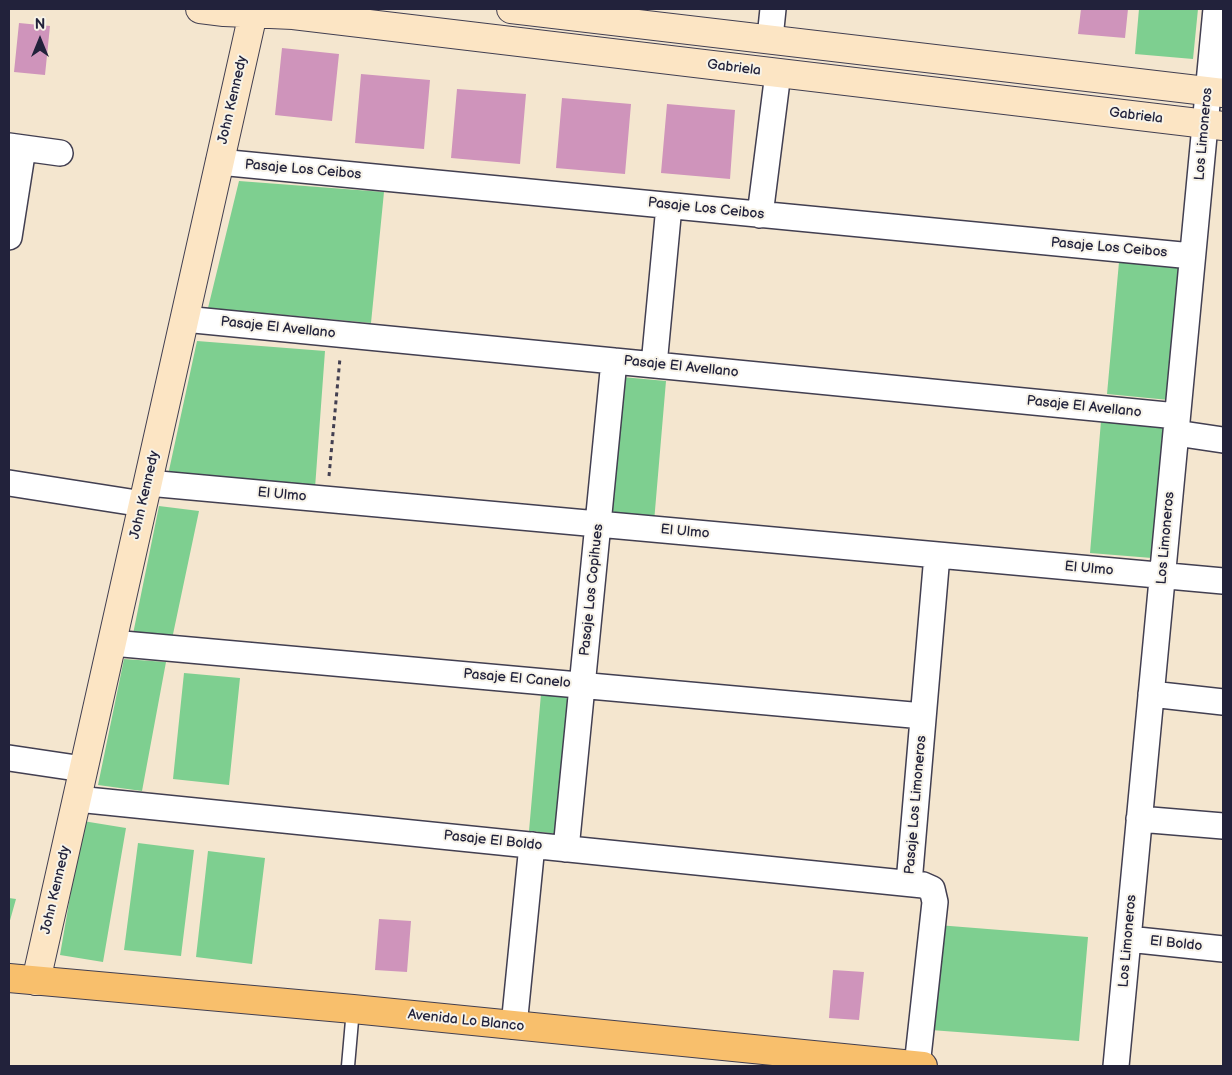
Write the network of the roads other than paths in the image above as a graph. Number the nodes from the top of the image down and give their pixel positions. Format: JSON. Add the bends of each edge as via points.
{"nodes":[{"id":1,"x":200,"y":9,"type":"edge"},
{"id":2,"x":511,"y":9,"type":"edge"},
{"id":3,"x":773,"y":9,"type":"edge"},
{"id":4,"x":1216,"y":9,"type":"edge"},
{"id":5,"x":255,"y":10,"type":"edge"},
{"id":6,"x":293,"y":12,"type":"edge"},
{"id":7,"x":770,"y":38,"type":"junction"},
{"id":8,"x":778,"y":73,"type":"junction"},
{"id":9,"x":1216,"y":92,"type":"edge"},
{"id":10,"x":1214,"y":125,"type":"edge"},
{"id":11,"x":16,"y":147,"type":"edge"},
{"id":12,"x":60,"y":153,"type":"dead end"},
{"id":13,"x":219,"y":162,"type":"junction"},
{"id":14,"x":669,"y":206,"type":"junction"},
{"id":15,"x":760,"y":215,"type":"junction"},
{"id":16,"x":9,"y":237,"type":"edge"},
{"id":17,"x":1192,"y":256,"type":"junction"},
{"id":18,"x":184,"y":319,"type":"junction"},
{"id":19,"x":614,"y":361,"type":"junction"},
{"id":20,"x":654,"y":365,"type":"junction"},
{"id":21,"x":1177,"y":425,"type":"junction"},
{"id":22,"x":1223,"y":440,"type":"edge"},
{"id":23,"x":9,"y":483,"type":"edge"},
{"id":24,"x":145,"y":493,"type":"junction"},
{"id":25,"x":598,"y":524,"type":"junction"},
{"id":26,"x":936,"y":555,"type":"junction"},
{"id":27,"x":1162,"y":576,"type":"junction"},
{"id":28,"x":1223,"y":582,"type":"edge"},
{"id":29,"x":112,"y":643,"type":"junction"},
{"id":30,"x":582,"y":685,"type":"junction"},
{"id":31,"x":1151,"y":694,"type":"junction"},
{"id":32,"x":1223,"y":702,"type":"edge"},
{"id":33,"x":923,"y":716,"type":"junction"},
{"id":34,"x":9,"y":758,"type":"edge"},
{"id":35,"x":83,"y":769,"type":"junction"},
{"id":36,"x":77,"y":799,"type":"junction"},
{"id":37,"x":1139,"y":819,"type":"junction"},
{"id":38,"x":1223,"y":826,"type":"edge"},
{"id":39,"x":532,"y":845,"type":"junction"},
{"id":40,"x":566,"y":849,"type":"junction"},
{"id":41,"x":909,"y":884,"type":"junction"},
{"id":42,"x":1128,"y":939,"type":"junction"},
{"id":43,"x":1223,"y":948,"type":"edge"},
{"id":44,"x":9,"y":978,"type":"edge"},
{"id":45,"x":36,"y":981,"type":"junction"},
{"id":46,"x":353,"y":1009,"type":"junction"},
{"id":47,"x":514,"y":1026,"type":"junction"},
{"id":48,"x":348,"y":1066,"type":"edge"},
{"id":49,"x":917,"y":1066,"type":"edge"},
{"id":50,"x":924,"y":1066,"type":"edge"},
{"id":51,"x":1116,"y":1066,"type":"edge"}],
"edges":[{"from":1,"to":5,"type":"street","name":"Gabriela"},
{"from":2,"to":7,"type":"street"},
{"from":3,"to":7,"type":"street"},
{"from":4,"to":9,"type":"street","name":"Los Limoneros"},
{"from":5,"to":6,"type":"street","name":"Gabriela"},
{"from":5,"to":13,"type":"street","name":"John Kennedy"},
{"from":6,"to":8,"type":"street","name":"Gabriela"},
{"from":7,"to":9,"type":"street"},
{"from":8,"to":10,"type":"street","name":"Gabriela"},
{"from":8,"to":15,"type":"street"},
{"from":9,"to":10,"type":"street","name":"Los Limoneros"},
{"from":10,"to":17,"type":"street","name":"Los Limoneros"},
{"from":11,"to":12,"type":"street"},
{"from":11,"to":16,"type":"street"},
{"from":13,"to":14,"type":"street","name":"Pasaje Los Ceibos"},
{"from":13,"to":18,"type":"street","name":"John Kennedy"},
{"from":14,"to":15,"type":"street","name":"Pasaje Los Ceibos"},
{"from":14,"to":20,"type":"street"},
{"from":15,"to":17,"type":"street","name":"Pasaje Los Ceibos"},
{"from":17,"to":21,"type":"street","name":"Los Limoneros"},
{"from":18,"to":19,"type":"street","name":"Pasaje El Avellano"},
{"from":18,"to":24,"type":"street","name":"John Kennedy"},
{"from":19,"to":20,"type":"street","name":"Pasaje El Avellano"},
{"from":19,"to":25,"type":"street","name":"Pasaje Los Copihues"},
{"from":20,"to":21,"type":"street","name":"Pasaje El Avellano"},
{"from":21,"to":22,"type":"street","name":"Pasaje El Avellano"},
{"from":21,"to":27,"type":"street","name":"Los Limoneros"},
{"from":23,"to":24,"type":"street","name":"El Ulmo"},
{"from":24,"to":25,"type":"street","name":"El Ulmo","via":[[328,499]]},
{"from":24,"to":29,"type":"street","name":"John Kennedy"},
{"from":25,"to":26,"type":"street","name":"El Ulmo"},
{"from":25,"to":30,"type":"street","name":"Pasaje Los Copihues"},
{"from":26,"to":27,"type":"street","name":"El Ulmo"},
{"from":26,"to":33,"type":"street","name":"Pasaje Los Limoneros"},
{"from":27,"to":28,"type":"street","name":"El Ulmo"},
{"from":27,"to":31,"type":"street","name":"Los Limoneros"},
{"from":29,"to":30,"type":"street","name":"Pasaje El Canelo"},
{"from":29,"to":35,"type":"street","name":"John Kennedy"},
{"from":30,"to":33,"type":"street","name":"Pasaje El Canelo"},
{"from":30,"to":40,"type":"street","name":"Pasaje Los Copihues"},
{"from":31,"to":32,"type":"street"},
{"from":31,"to":37,"type":"street","name":"Los Limoneros"},
{"from":33,"to":41,"type":"street","name":"Pasaje Los Limoneros"},
{"from":34,"to":35,"type":"street"},
{"from":35,"to":36,"type":"street","name":"John Kennedy"},
{"from":36,"to":39,"type":"street","name":"Pasaje El Boldo"},
{"from":36,"to":45,"type":"street","name":"John Kennedy"},
{"from":37,"to":38,"type":"street"},
{"from":37,"to":42,"type":"street","name":"Los Limoneros"},
{"from":39,"to":40,"type":"street","name":"Pasaje El Boldo"},
{"from":39,"to":47,"type":"street"},
{"from":40,"to":41,"type":"street","name":"Pasaje El Boldo"},
{"from":41,"to":49,"type":"street","name":"Pasaje Los Limoneros","via":[[932,889],[935,902]]},
{"from":42,"to":43,"type":"street","name":"El Boldo"},
{"from":42,"to":51,"type":"street","name":"Los Limoneros"},
{"from":44,"to":45,"type":"main road","name":"Avenida Lo Blanco"},
{"from":45,"to":46,"type":"main road","name":"Avenida Lo Blanco"},
{"from":46,"to":47,"type":"main road","name":"Avenida Lo Blanco"},
{"from":46,"to":48,"type":"lane"},
{"from":47,"to":49,"type":"main road","name":"Avenida Lo Blanco"},
{"from":49,"to":50,"type":"main road","name":"Avenida Lo Blanco"}]}
